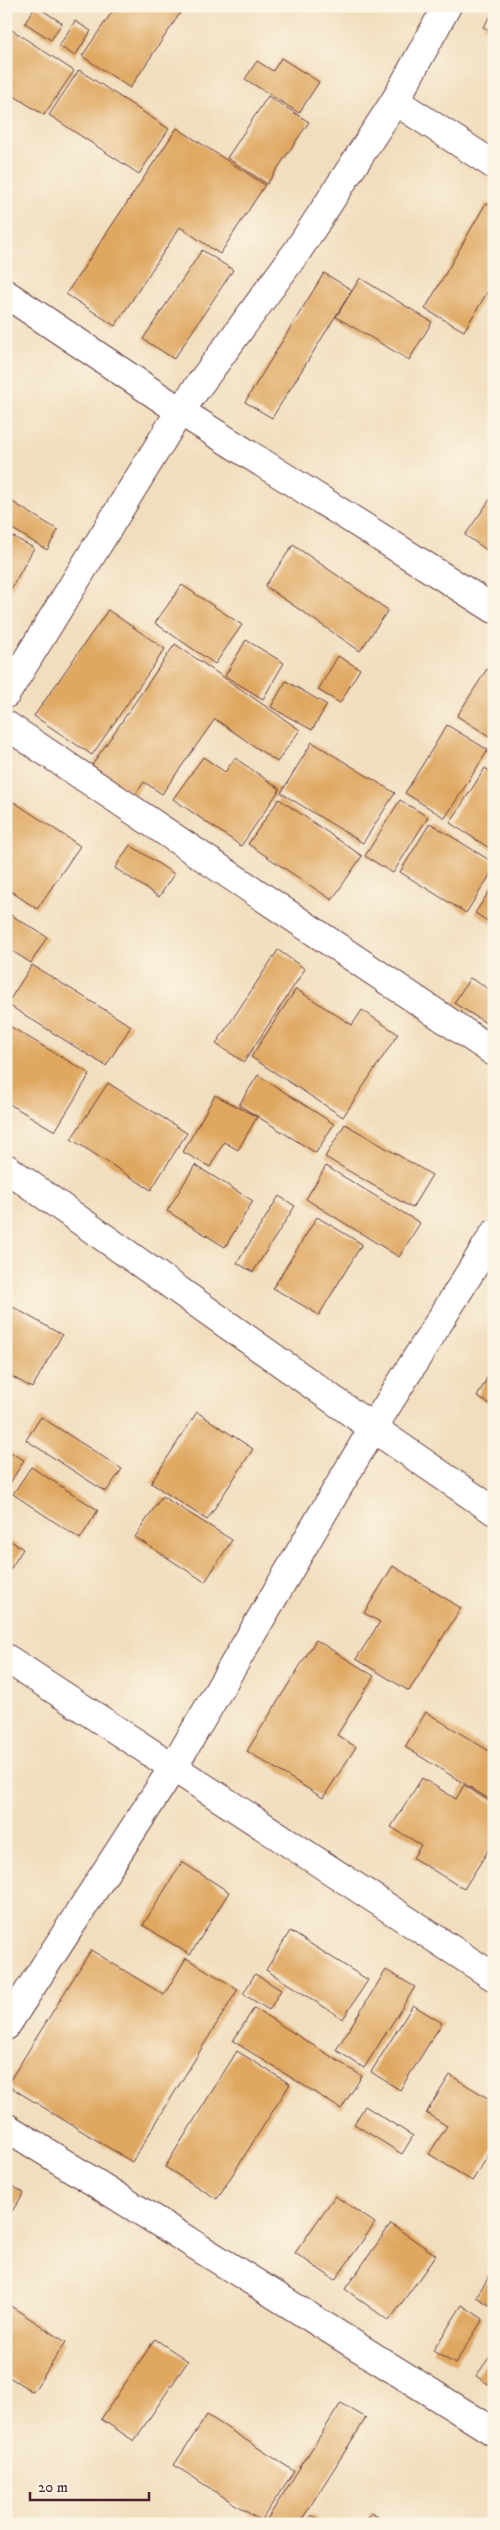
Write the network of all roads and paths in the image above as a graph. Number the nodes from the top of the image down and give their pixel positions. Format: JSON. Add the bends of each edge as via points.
{"nodes":[{"id":1,"x":447,"y":6,"type":"edge"},
{"id":2,"x":395,"y":101,"type":"junction"},
{"id":3,"x":494,"y":165,"type":"edge"},
{"id":4,"x":6,"y":294,"type":"edge"},
{"id":5,"x":180,"y":411,"type":"junction"},
{"id":6,"x":494,"y":609,"type":"edge"},
{"id":7,"x":6,"y":694,"type":"edge"},
{"id":8,"x":6,"y":725,"type":"edge"},
{"id":9,"x":494,"y":1052,"type":"edge"},
{"id":10,"x":6,"y":1168,"type":"edge"},
{"id":11,"x":494,"y":1234,"type":"edge"},
{"id":12,"x":373,"y":1428,"type":"junction"},
{"id":13,"x":494,"y":1511,"type":"edge"},
{"id":14,"x":6,"y":1658,"type":"edge"},
{"id":15,"x":174,"y":1766,"type":"junction"},
{"id":16,"x":494,"y":1977,"type":"edge"},
{"id":17,"x":6,"y":2026,"type":"edge"},
{"id":18,"x":6,"y":2126,"type":"edge"},
{"id":19,"x":494,"y":2432,"type":"edge"}],
"edges":[{"from":1,"to":2,"type":"street"},
{"from":2,"to":3,"type":"street"},
{"from":2,"to":5,"type":"street","via":[[298,250]]},
{"from":4,"to":5,"type":"street"},
{"from":5,"to":6,"type":"street"},
{"from":5,"to":7,"type":"street"},
{"from":8,"to":9,"type":"street"},
{"from":10,"to":12,"type":"street"},
{"from":11,"to":12,"type":"street"},
{"from":12,"to":13,"type":"street"},
{"from":12,"to":15,"type":"street"},
{"from":14,"to":15,"type":"street"},
{"from":15,"to":16,"type":"street"},
{"from":15,"to":17,"type":"street"},
{"from":18,"to":19,"type":"street"}]}
